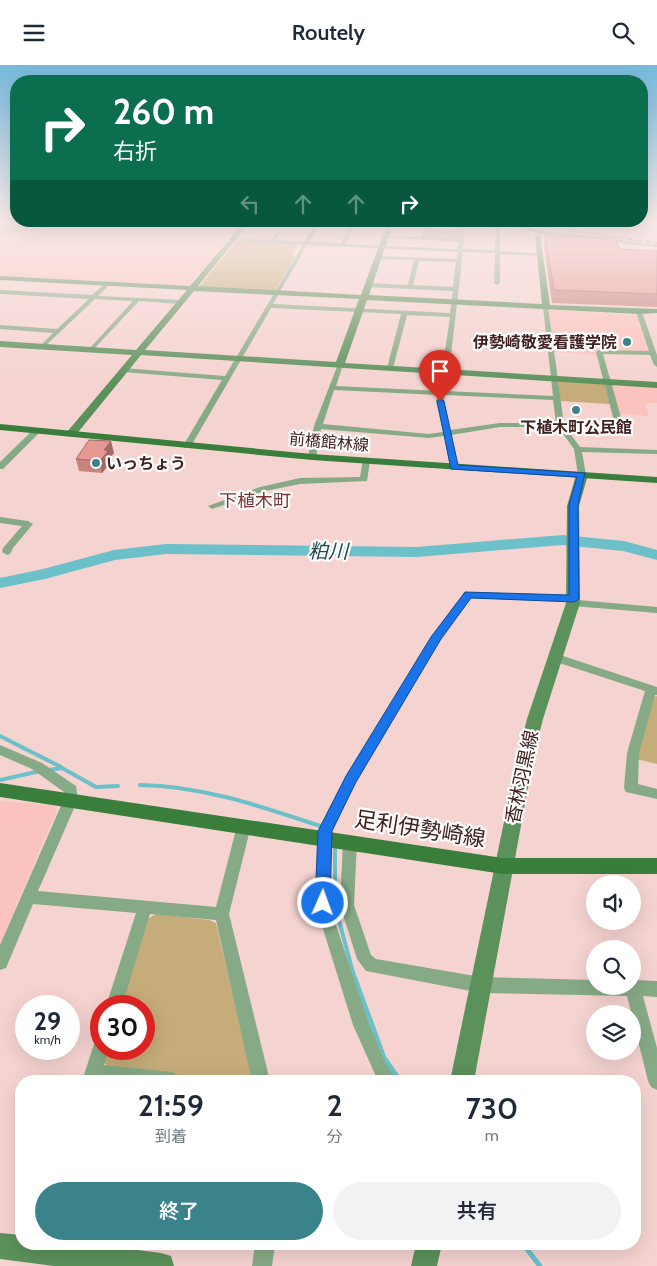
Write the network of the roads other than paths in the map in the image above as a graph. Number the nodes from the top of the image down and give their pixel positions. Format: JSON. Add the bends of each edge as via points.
{"nodes":[{"id":1,"x":204,"y":274,"type":"edge"},
{"id":2,"x":287,"y":274,"type":"edge"},
{"id":3,"x":372,"y":274,"type":"edge"},
{"id":4,"x":413,"y":274,"type":"edge"},
{"id":5,"x":458,"y":274,"type":"edge"},
{"id":6,"x":497,"y":274,"type":"edge"},
{"id":7,"x":542,"y":274,"type":"edge"},
{"id":8,"x":0,"y":278,"type":"edge"},
{"id":9,"x":25,"y":279,"type":"junction"},
{"id":10,"x":497,"y":283,"type":"dead end"},
{"id":11,"x":107,"y":284,"type":"junction"},
{"id":12,"x":368,"y":285,"type":"junction"},
{"id":13,"x":410,"y":287,"type":"junction"},
{"id":14,"x":192,"y":289,"type":"junction"},
{"id":15,"x":456,"y":289,"type":"junction"},
{"id":16,"x":0,"y":292,"type":"edge"},
{"id":17,"x":9,"y":292,"type":"junction"},
{"id":18,"x":276,"y":293,"type":"junction"},
{"id":19,"x":94,"y":297,"type":"junction"},
{"id":20,"x":363,"y":298,"type":"junction"},
{"id":21,"x":0,"y":299,"type":"edge"},
{"id":22,"x":138,"y":299,"type":"junction"},
{"id":23,"x":181,"y":302,"type":"junction"},
{"id":24,"x":454,"y":303,"type":"junction"},
{"id":25,"x":269,"y":306,"type":"junction"},
{"id":26,"x":546,"y":307,"type":"junction"},
{"id":27,"x":360,"y":310,"type":"junction"},
{"id":28,"x":657,"y":311,"type":"edge"},
{"id":29,"x":639,"y":312,"type":"junction"},
{"id":30,"x":404,"y":313,"type":"junction"},
{"id":31,"x":452,"y":315,"type":"junction"},
{"id":32,"x":0,"y":327,"type":"edge"},
{"id":33,"x":58,"y":331,"type":"junction"},
{"id":34,"x":0,"y":344,"type":"edge"},
{"id":35,"x":42,"y":347,"type":"junction"},
{"id":36,"x":91,"y":350,"type":"junction"},
{"id":37,"x":138,"y":353,"type":"junction"},
{"id":38,"x":653,"y":353,"type":"junction"},
{"id":39,"x":237,"y":359,"type":"junction"},
{"id":40,"x":340,"y":365,"type":"junction"},
{"id":41,"x":657,"y":365,"type":"edge"},
{"id":42,"x":390,"y":368,"type":"junction"},
{"id":43,"x":123,"y":370,"type":"junction"},
{"id":44,"x":446,"y":372,"type":"junction"},
{"id":45,"x":226,"y":378,"type":"junction"},
{"id":46,"x":554,"y":378,"type":"junction"},
{"id":47,"x":607,"y":381,"type":"junction"},
{"id":48,"x":657,"y":385,"type":"edge"},
{"id":49,"x":331,"y":388,"type":"junction"},
{"id":50,"x":441,"y":393,"type":"junction"},
{"id":51,"x":557,"y":398,"type":"junction"},
{"id":52,"x":618,"y":421,"type":"dead end"},
{"id":53,"x":560,"y":425,"type":"junction"},
{"id":54,"x":318,"y":426,"type":"junction"},
{"id":55,"x":0,"y":427,"type":"edge"},
{"id":56,"x":37,"y":431,"type":"junction"},
{"id":57,"x":71,"y":434,"type":"junction"},
{"id":58,"x":446,"y":434,"type":"junction"},
{"id":59,"x":187,"y":446,"type":"junction"},
{"id":60,"x":578,"y":449,"type":"junction"},
{"id":61,"x":657,"y":452,"type":"edge"},
{"id":62,"x":312,"y":457,"type":"junction"},
{"id":63,"x":366,"y":461,"type":"junction"},
{"id":64,"x":0,"y":467,"type":"edge"},
{"id":65,"x":454,"y":467,"type":"junction"},
{"id":66,"x":582,"y":475,"type":"junction"},
{"id":67,"x":657,"y":480,"type":"edge"},
{"id":68,"x":212,"y":506,"type":"dead end"},
{"id":69,"x":0,"y":521,"type":"edge"},
{"id":70,"x":7,"y":552,"type":"dead end"},
{"id":71,"x":573,"y":601,"type":"junction"},
{"id":72,"x":657,"y":610,"type":"edge"},
{"id":73,"x":554,"y":657,"type":"junction"},
{"id":74,"x":654,"y":690,"type":"edge"},
{"id":75,"x":0,"y":750,"type":"edge"},
{"id":76,"x":0,"y":791,"type":"edge"},
{"id":77,"x":657,"y":794,"type":"edge"},
{"id":78,"x":71,"y":799,"type":"junction"},
{"id":79,"x":244,"y":827,"type":"junction"},
{"id":80,"x":333,"y":836,"type":"junction"},
{"id":81,"x":503,"y":866,"type":"junction"},
{"id":82,"x":657,"y":866,"type":"edge"},
{"id":83,"x":29,"y":897,"type":"junction"},
{"id":84,"x":145,"y":907,"type":"junction"},
{"id":85,"x":222,"y":914,"type":"junction"},
{"id":86,"x":0,"y":963,"type":"edge"},
{"id":87,"x":481,"y":985,"type":"junction"},
{"id":88,"x":586,"y":987,"type":"edge"},
{"id":89,"x":641,"y":988,"type":"edge"},
{"id":90,"x":657,"y":989,"type":"edge"},
{"id":91,"x":117,"y":995,"type":"edge"},
{"id":92,"x":635,"y":995,"type":"edge"},
{"id":93,"x":97,"y":1060,"type":"edge"},
{"id":94,"x":93,"y":1075,"type":"edge"},
{"id":95,"x":261,"y":1075,"type":"edge"},
{"id":96,"x":384,"y":1075,"type":"edge"},
{"id":97,"x":463,"y":1075,"type":"edge"},
{"id":98,"x":657,"y":1081,"type":"edge"},
{"id":99,"x":0,"y":1246,"type":"edge"},
{"id":100,"x":15,"y":1246,"type":"edge"},
{"id":101,"x":58,"y":1250,"type":"edge"},
{"id":102,"x":264,"y":1250,"type":"edge"},
{"id":103,"x":427,"y":1250,"type":"edge"},
{"id":104,"x":161,"y":1266,"type":"edge"},
{"id":105,"x":262,"y":1266,"type":"edge"},
{"id":106,"x":424,"y":1266,"type":"edge"}],
"edges":[{"from":1,"to":14,"type":"street"},
{"from":2,"to":18,"type":"street"},
{"from":3,"to":12,"type":"street"},
{"from":4,"to":13,"type":"street"},
{"from":5,"to":15,"type":"street"},
{"from":6,"to":10,"type":"street"},
{"from":7,"to":26,"type":"street"},
{"from":8,"to":9,"type":"street"},
{"from":9,"to":11,"type":"street"},
{"from":9,"to":17,"type":"street"},
{"from":11,"to":14,"type":"street"},
{"from":11,"to":19,"type":"street"},
{"from":12,"to":13,"type":"street"},
{"from":12,"to":20,"type":"street"},
{"from":13,"to":15,"type":"street"},
{"from":14,"to":18,"type":"street"},
{"from":14,"to":23,"type":"street"},
{"from":15,"to":24,"type":"street"},
{"from":16,"to":17,"type":"street"},
{"from":17,"to":19,"type":"street"},
{"from":17,"to":21,"type":"street"},
{"from":18,"to":20,"type":"street"},
{"from":18,"to":25,"type":"street"},
{"from":19,"to":22,"type":"street"},
{"from":19,"to":33,"type":"street"},
{"from":20,"to":24,"type":"street"},
{"from":20,"to":27,"type":"street"},
{"from":22,"to":23,"type":"street"},
{"from":22,"to":36,"type":"street"},
{"from":23,"to":37,"type":"street"},
{"from":24,"to":26,"type":"street"},
{"from":24,"to":31,"type":"street"},
{"from":25,"to":27,"type":"street"},
{"from":25,"to":39,"type":"street"},
{"from":26,"to":29,"type":"street"},
{"from":26,"to":46,"type":"street"},
{"from":27,"to":30,"type":"street"},
{"from":27,"to":40,"type":"street"},
{"from":28,"to":29,"type":"street"},
{"from":29,"to":38,"type":"street"},
{"from":30,"to":31,"type":"street"},
{"from":30,"to":42,"type":"street"},
{"from":31,"to":44,"type":"street"},
{"from":32,"to":33,"type":"street"},
{"from":33,"to":35,"type":"street"},
{"from":34,"to":35,"type":"street"},
{"from":35,"to":36,"type":"street"},
{"from":36,"to":37,"type":"street"},
{"from":37,"to":39,"type":"street"},
{"from":37,"to":43,"type":"street"},
{"from":38,"to":41,"type":"street"},
{"from":38,"to":47,"type":"street","via":[[599,352]]},
{"from":39,"to":40,"type":"street"},
{"from":39,"to":45,"type":"street"},
{"from":40,"to":42,"type":"street"},
{"from":40,"to":49,"type":"street"},
{"from":42,"to":44,"type":"street"},
{"from":43,"to":45,"type":"street"},
{"from":43,"to":57,"type":"street"},
{"from":44,"to":46,"type":"street"},
{"from":44,"to":50,"type":"street"},
{"from":45,"to":59,"type":"street"},
{"from":46,"to":47,"type":"street"},
{"from":46,"to":51,"type":"street"},
{"from":47,"to":48,"type":"street"},
{"from":47,"to":52,"type":"street"},
{"from":49,"to":50,"type":"street"},
{"from":49,"to":54,"type":"street"},
{"from":50,"to":51,"type":"street"},
{"from":50,"to":58,"type":"street"},
{"from":51,"to":53,"type":"street"},
{"from":53,"to":58,"type":"street","via":[[500,425]]},
{"from":53,"to":60,"type":"street"},
{"from":54,"to":58,"type":"street","via":[[429,436]]},
{"from":54,"to":62,"type":"street"},
{"from":55,"to":56,"type":"main road","name":"前橋館林線"},
{"from":56,"to":57,"type":"main road","name":"前橋館林線"},
{"from":56,"to":64,"type":"street"},
{"from":57,"to":59,"type":"main road","name":"前橋館林線"},
{"from":58,"to":65,"type":"street"},
{"from":59,"to":62,"type":"main road","name":"前橋館林線"},
{"from":60,"to":61,"type":"street"},
{"from":60,"to":66,"type":"street"},
{"from":62,"to":63,"type":"main road","name":"前橋館林線"},
{"from":63,"to":65,"type":"main road","name":"前橋館林線"},
{"from":63,"to":68,"type":"street","via":[[364,479],[300,481]]},
{"from":65,"to":66,"type":"main road","name":"前橋館林線"},
{"from":66,"to":67,"type":"main road","name":"前橋館林線"},
{"from":66,"to":71,"type":"street","name":"香林羽黒線","via":[[574,504]]},
{"from":69,"to":70,"type":"street","via":[[28,524]]},
{"from":71,"to":72,"type":"street"},
{"from":71,"to":73,"type":"street","name":"香林羽黒線"},
{"from":71,"to":80,"type":"street","via":[[468,595],[436,637],[351,780]]},
{"from":73,"to":74,"type":"street"},
{"from":73,"to":81,"type":"street","name":"香林羽黒線","via":[[534,719]]},
{"from":74,"to":77,"type":"street","via":[[633,753],[631,788]]},
{"from":75,"to":78,"type":"street","via":[[37,766],[71,790]]},
{"from":76,"to":78,"type":"main road","name":"足利伊勢崎線"},
{"from":78,"to":79,"type":"main road","name":"足利伊勢崎線"},
{"from":78,"to":83,"type":"street"},
{"from":79,"to":80,"type":"main road","name":"足利伊勢崎線"},
{"from":79,"to":85,"type":"street"},
{"from":80,"to":81,"type":"main road","name":"足利伊勢崎線"},
{"from":80,"to":87,"type":"street","via":[[347,905],[365,959],[372,966]]},
{"from":80,"to":96,"type":"street","via":[[323,903],[360,1025]]},
{"from":81,"to":82,"type":"main road","name":"足利伊勢崎線"},
{"from":81,"to":87,"type":"street","name":"香林羽黒線"},
{"from":83,"to":84,"type":"street"},
{"from":83,"to":86,"type":"street"},
{"from":84,"to":85,"type":"street"},
{"from":84,"to":91,"type":"street"},
{"from":85,"to":95,"type":"street"},
{"from":87,"to":88,"type":"street"},
{"from":87,"to":97,"type":"street","name":"香林羽黒線"},
{"from":89,"to":90,"type":"street"},
{"from":92,"to":98,"type":"street"},
{"from":93,"to":94,"type":"street"},
{"from":99,"to":100,"type":"street"},
{"from":101,"to":104,"type":"street"},
{"from":102,"to":105,"type":"street"},
{"from":103,"to":106,"type":"street"}]}
